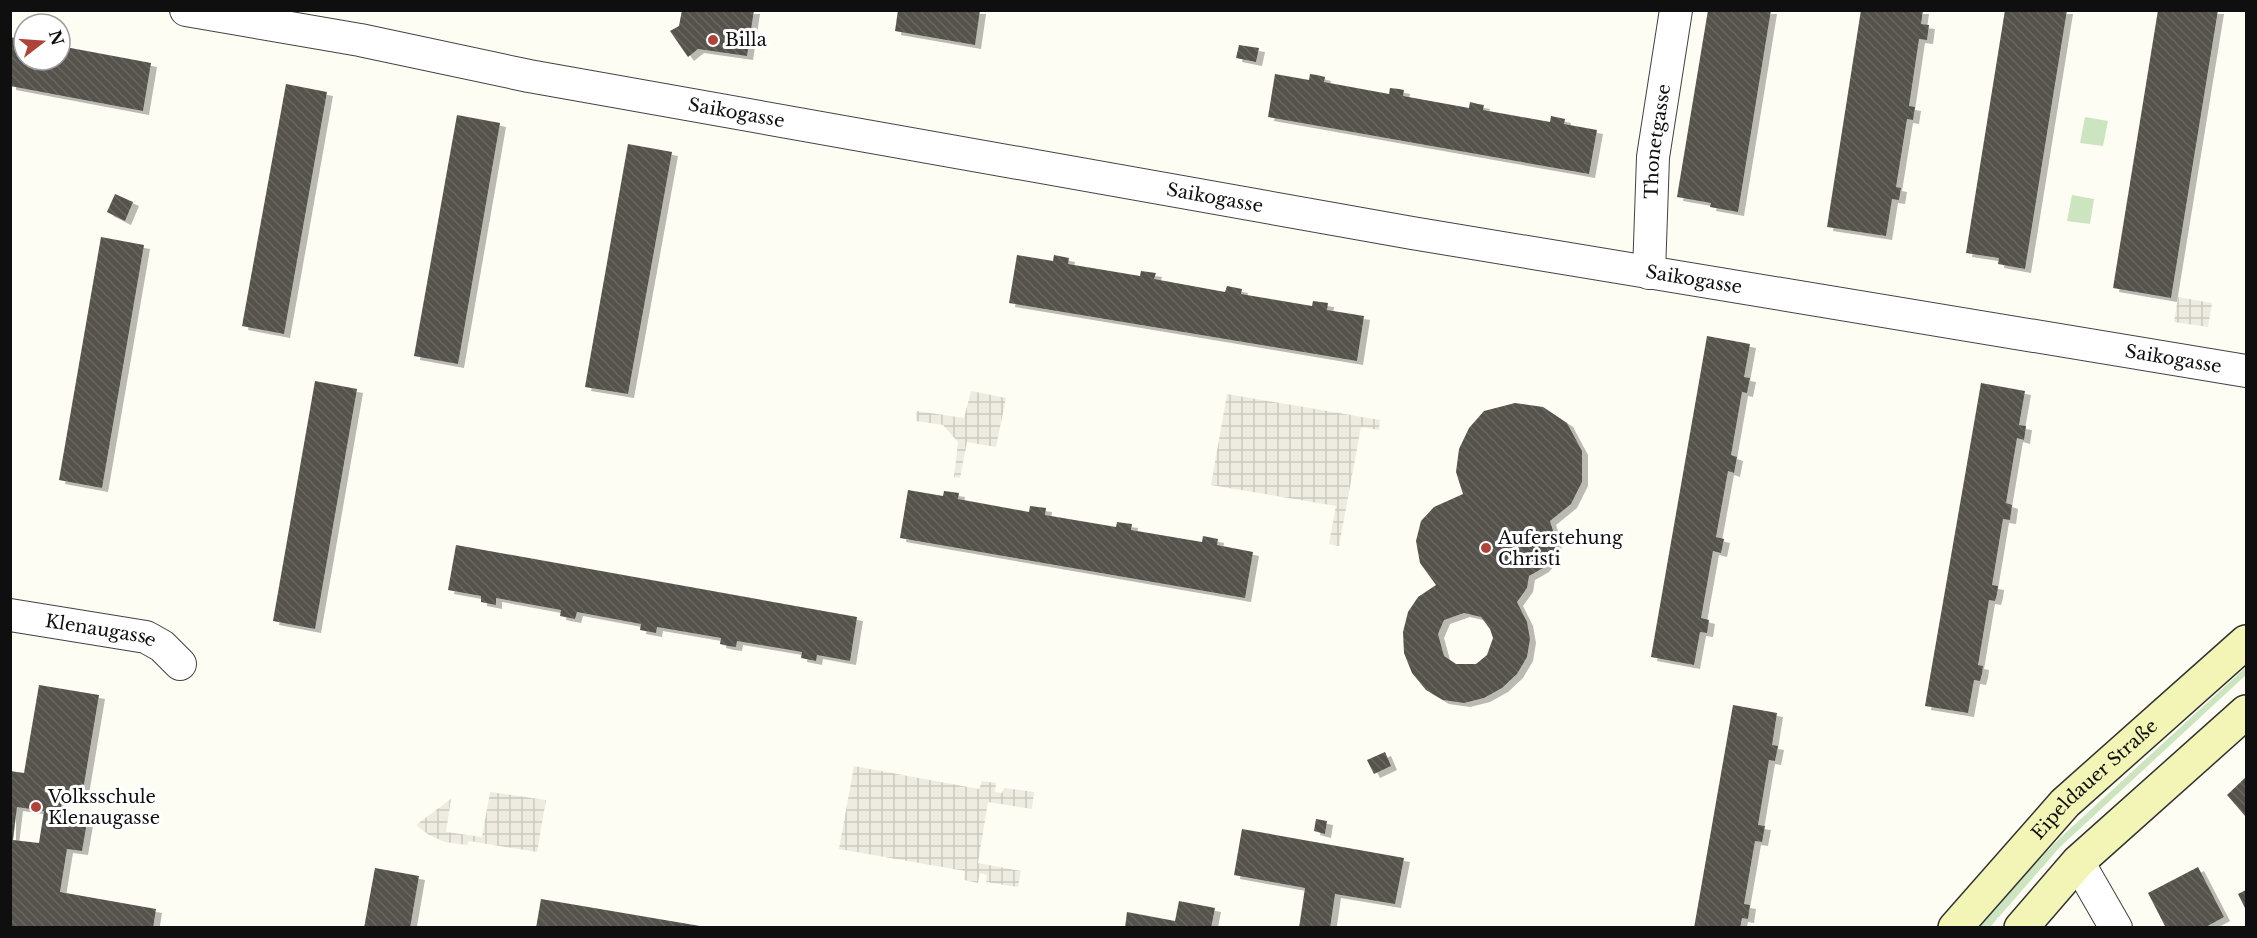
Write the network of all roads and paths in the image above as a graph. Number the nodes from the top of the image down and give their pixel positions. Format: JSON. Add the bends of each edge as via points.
{"nodes":[{"id":1,"x":186,"y":10,"type":"edge"},
{"id":2,"x":1676,"y":10,"type":"edge"},
{"id":3,"x":191,"y":11,"type":"edge"},
{"id":4,"x":1649,"y":273,"type":"junction"},
{"id":5,"x":2247,"y":371,"type":"edge"},
{"id":6,"x":10,"y":615,"type":"edge"},
{"id":7,"x":2247,"y":642,"type":"edge"},
{"id":8,"x":180,"y":664,"type":"dead end"},
{"id":9,"x":2247,"y":712,"type":"edge"},
{"id":10,"x":2078,"y":862,"type":"junction"},
{"id":11,"x":1955,"y":927,"type":"edge"},
{"id":12,"x":2021,"y":927,"type":"edge"},
{"id":13,"x":2116,"y":927,"type":"edge"}],
"edges":[{"from":1,"to":3,"type":"street","name":"Saikogasse"},
{"from":2,"to":4,"type":"street","name":"Thonetgasse","via":[[1653,157]]},
{"from":3,"to":4,"type":"street","name":"Saikogasse","via":[[360,40],[606,90]]},
{"from":4,"to":5,"type":"street","name":"Saikogasse"},
{"from":6,"to":8,"type":"street","name":"Klenaugasse","via":[[146,637]]},
{"from":7,"to":11,"type":"main road","name":"Eipeldauer Straße","via":[[2065,803]]},
{"from":9,"to":10,"type":"main road"},
{"from":10,"to":12,"type":"main road"},
{"from":10,"to":13,"type":"street"}]}
